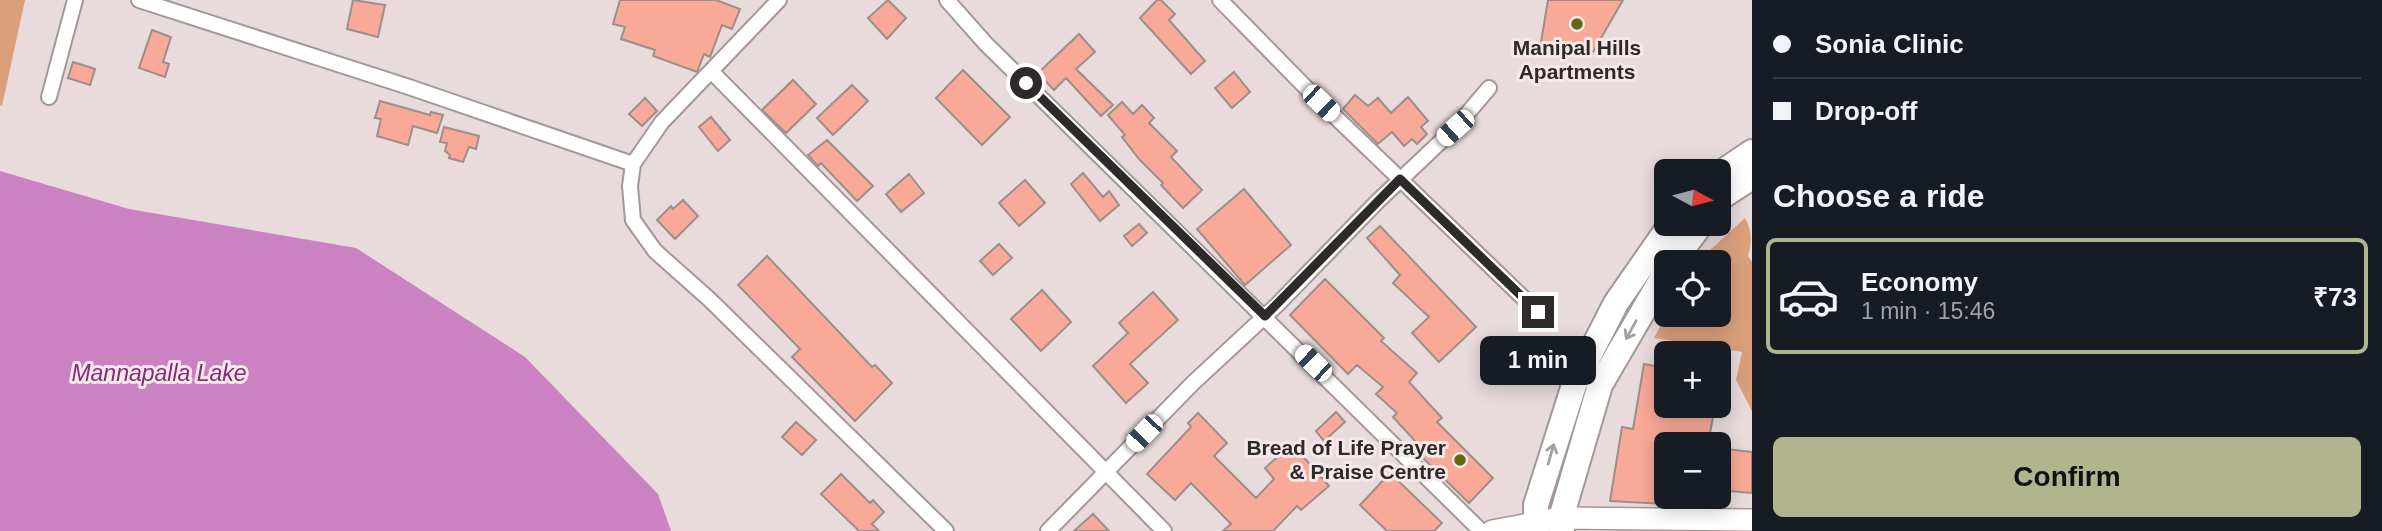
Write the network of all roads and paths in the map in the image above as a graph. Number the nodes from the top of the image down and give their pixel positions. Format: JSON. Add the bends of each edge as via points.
{"nodes":[{"id":1,"x":75,"y":0,"type":"edge"},
{"id":2,"x":139,"y":0,"type":"edge"},
{"id":3,"x":779,"y":0,"type":"edge"},
{"id":4,"x":947,"y":0,"type":"edge"},
{"id":5,"x":1220,"y":0,"type":"edge"},
{"id":6,"x":710,"y":71,"type":"junction"},
{"id":7,"x":1489,"y":88,"type":"dead end"},
{"id":8,"x":49,"y":97,"type":"dead end"},
{"id":9,"x":1752,"y":152,"type":"edge"},
{"id":10,"x":633,"y":164,"type":"junction"},
{"id":11,"x":1731,"y":166,"type":"edge"},
{"id":12,"x":1752,"y":177,"type":"edge"},
{"id":13,"x":1400,"y":179,"type":"junction"},
{"id":14,"x":1731,"y":191,"type":"edge"},
{"id":15,"x":1663,"y":236,"type":"edge"},
{"id":16,"x":1654,"y":293,"type":"edge"},
{"id":17,"x":1538,"y":312,"type":"dead end"},
{"id":18,"x":1265,"y":316,"type":"junction"},
{"id":19,"x":1106,"y":473,"type":"junction"},
{"id":20,"x":1752,"y":520,"type":"edge"},
{"id":21,"x":1562,"y":524,"type":"edge"},
{"id":22,"x":1536,"y":526,"type":"edge"},
{"id":23,"x":946,"y":531,"type":"edge"},
{"id":24,"x":1048,"y":531,"type":"edge"},
{"id":25,"x":1164,"y":531,"type":"edge"},
{"id":26,"x":1481,"y":531,"type":"edge"},
{"id":27,"x":1492,"y":531,"type":"edge"}],
"edges":[{"from":1,"to":8,"type":"street"},
{"from":2,"to":10,"type":"street"},
{"from":3,"to":6,"type":"street"},
{"from":4,"to":18,"type":"street","via":[[986,44]]},
{"from":5,"to":13,"type":"street"},
{"from":6,"to":10,"type":"street","via":[[662,122]]},
{"from":6,"to":19,"type":"street"},
{"from":7,"to":13,"type":"street","via":[[1455,128]]},
{"from":9,"to":11,"type":"highway"},
{"from":10,"to":23,"type":"street","via":[[633,220],[655,251]]},
{"from":12,"to":14,"type":"highway"},
{"from":13,"to":17,"type":"street"},
{"from":13,"to":18,"type":"street"},
{"from":22,"to":15,"type":"highway","one_way":true,"via":[[1536,505],[1574,385],[1616,303]]},
{"from":16,"to":21,"type":"highway","one_way":true,"via":[[1600,385]]},
{"from":18,"to":19,"type":"street"},
{"from":18,"to":26,"type":"street"},
{"from":19,"to":24,"type":"street"},
{"from":19,"to":25,"type":"street"},
{"from":20,"to":21,"type":"main road","via":[[1613,518]]},
{"from":21,"to":22,"type":"main road"},
{"from":22,"to":27,"type":"main road"}]}
